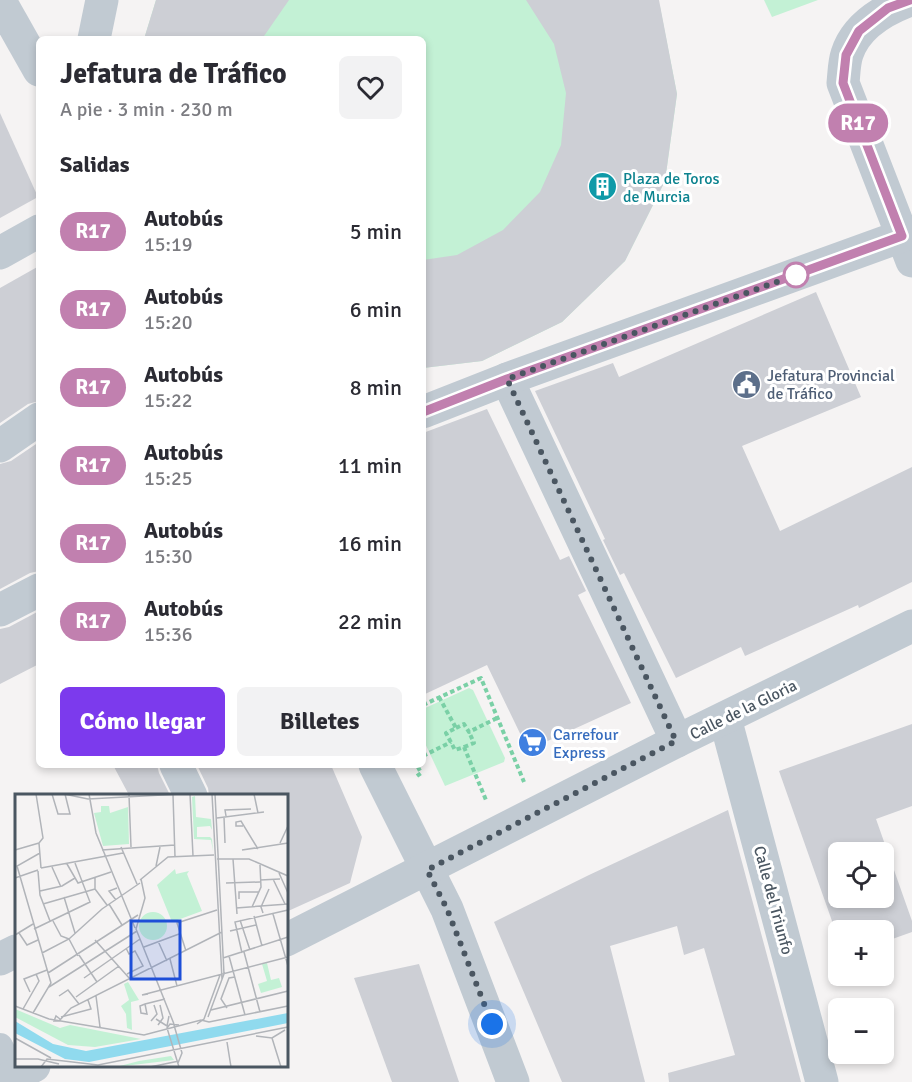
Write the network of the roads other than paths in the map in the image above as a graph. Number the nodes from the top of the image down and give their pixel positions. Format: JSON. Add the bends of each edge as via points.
{"nodes":[{"id":1,"x":102,"y":0,"type":"edge"},
{"id":2,"x":910,"y":0,"type":"edge"},
{"id":3,"x":0,"y":1,"type":"edge"},
{"id":4,"x":95,"y":36,"type":"edge"},
{"id":5,"x":36,"y":65,"type":"edge"},
{"id":6,"x":36,"y":233,"type":"edge"},
{"id":7,"x":907,"y":249,"type":"edge"},
{"id":8,"x":0,"y":253,"type":"edge"},
{"id":9,"x":507,"y":379,"type":"junction"},
{"id":10,"x":426,"y":411,"type":"edge"},
{"id":11,"x":36,"y":421,"type":"edge"},
{"id":12,"x":0,"y":446,"type":"edge"},
{"id":13,"x":36,"y":592,"type":"edge"},
{"id":14,"x":0,"y":610,"type":"edge"},
{"id":15,"x":912,"y":626,"type":"edge"},
{"id":16,"x":725,"y":718,"type":"junction"},
{"id":17,"x":676,"y":741,"type":"junction"},
{"id":18,"x":178,"y":768,"type":"edge"},
{"id":19,"x":376,"y":768,"type":"edge"},
{"id":20,"x":190,"y":794,"type":"edge"},
{"id":21,"x":427,"y":870,"type":"junction"},
{"id":22,"x":288,"y":939,"type":"edge"},
{"id":23,"x":15,"y":952,"type":"edge"},
{"id":24,"x":0,"y":959,"type":"edge"},
{"id":25,"x":0,"y":1046,"type":"edge"},
{"id":26,"x":16,"y":1074,"type":"edge"},
{"id":27,"x":513,"y":1082,"type":"edge"},
{"id":28,"x":822,"y":1082,"type":"edge"}],
"edges":[{"from":1,"to":4,"type":"street"},
{"from":2,"to":7,"type":"street","via":[[888,8],[859,31],[846,55],[843,83]]},
{"from":3,"to":5,"type":"street"},
{"from":6,"to":8,"type":"street"},
{"from":7,"to":9,"type":"street"},
{"from":9,"to":10,"type":"street"},
{"from":9,"to":17,"type":"street"},
{"from":11,"to":12,"type":"street"},
{"from":13,"to":14,"type":"street"},
{"from":15,"to":16,"type":"street","name":"Calle de la Gloria"},
{"from":16,"to":17,"type":"street","name":"Calle de la Gloria"},
{"from":16,"to":28,"type":"street","name":"Calle del Triunfo"},
{"from":17,"to":21,"type":"street","name":"Calle de la Gloria"},
{"from":18,"to":20,"type":"street"},
{"from":19,"to":21,"type":"street"},
{"from":21,"to":22,"type":"street","name":"Calle de la Gloria"},
{"from":21,"to":27,"type":"street","via":[[447,909]]},
{"from":23,"to":24,"type":"street"},
{"from":25,"to":26,"type":"street"}]}
